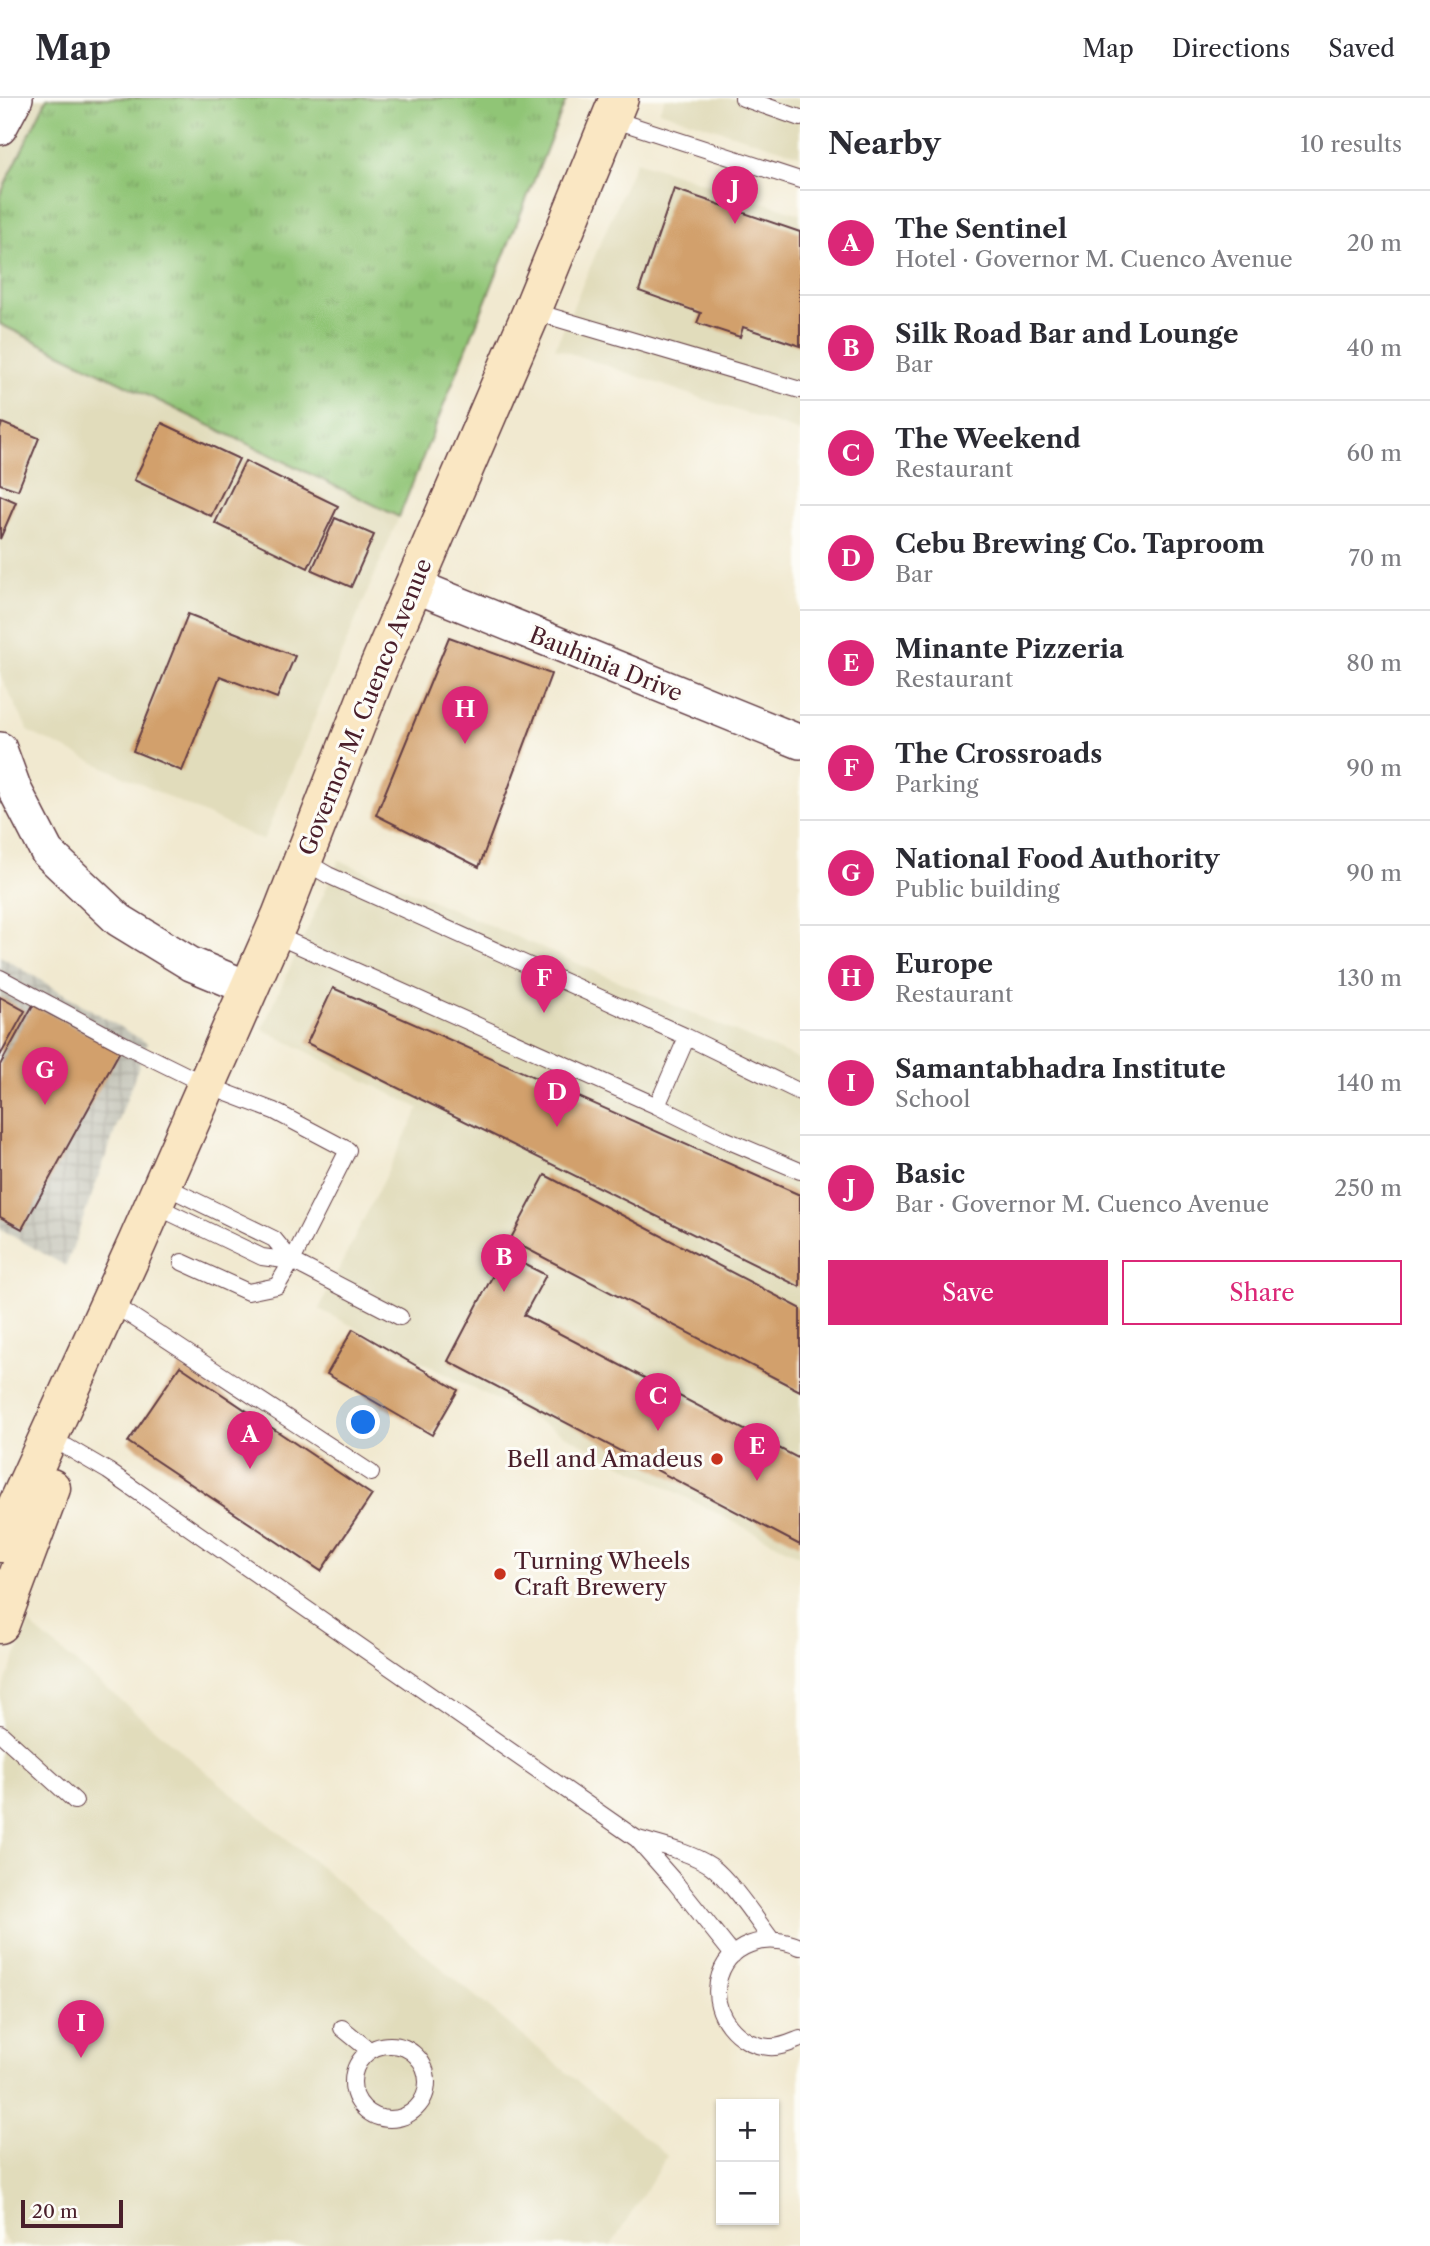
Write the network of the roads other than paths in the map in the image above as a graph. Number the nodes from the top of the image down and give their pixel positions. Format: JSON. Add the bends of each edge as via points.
{"nodes":[{"id":1,"x":16,"y":98,"type":"edge"},
{"id":2,"x":746,"y":99,"type":"edge"},
{"id":3,"x":614,"y":108,"type":"edge"},
{"id":4,"x":800,"y":118,"type":"edge"},
{"id":5,"x":0,"y":128,"type":"edge"},
{"id":6,"x":800,"y":180,"type":"edge"},
{"id":7,"x":532,"y":311,"type":"junction"},
{"id":8,"x":800,"y":390,"type":"edge"},
{"id":9,"x":413,"y":585,"type":"junction"},
{"id":10,"x":800,"y":742,"type":"edge"},
{"id":11,"x":0,"y":749,"type":"edge"},
{"id":12,"x":304,"y":860,"type":"junction"},
{"id":13,"x":273,"y":934,"type":"junction"},
{"id":14,"x":0,"y":978,"type":"edge"},
{"id":15,"x":249,"y":988,"type":"junction"},
{"id":16,"x":687,"y":1037,"type":"junction"},
{"id":17,"x":206,"y":1085,"type":"junction"},
{"id":18,"x":800,"y":1092,"type":"edge"},
{"id":19,"x":657,"y":1106,"type":"junction"},
{"id":20,"x":800,"y":1171,"type":"edge"},
{"id":21,"x":158,"y":1195,"type":"junction"},
{"id":22,"x":292,"y":1261,"type":"junction"},
{"id":23,"x":181,"y":1262,"type":"dead end"},
{"id":24,"x":107,"y":1308,"type":"junction"},
{"id":25,"x":400,"y":1317,"type":"dead end"},
{"id":26,"x":67,"y":1447,"type":"junction"},
{"id":27,"x":371,"y":1473,"type":"dead end"},
{"id":28,"x":0,"y":1479,"type":"edge"},
{"id":29,"x":0,"y":1543,"type":"edge"},
{"id":30,"x":0,"y":1624,"type":"edge"},
{"id":31,"x":0,"y":1733,"type":"edge"},
{"id":32,"x":75,"y":1801,"type":"dead end"},
{"id":33,"x":637,"y":1839,"type":"junction"},
{"id":34,"x":771,"y":1939,"type":"junction"},
{"id":35,"x":800,"y":1947,"type":"edge"},
{"id":36,"x":733,"y":1955,"type":"junction"},
{"id":37,"x":342,"y":2028,"type":"dead end"},
{"id":38,"x":800,"y":2039,"type":"edge"},
{"id":39,"x":369,"y":2050,"type":"junction"}],
"edges":[{"from":1,"to":5,"type":"street"},
{"from":2,"to":4,"type":"lane"},
{"from":3,"to":6,"type":"lane"},
{"from":3,"to":7,"type":"main road","name":"Governor M. Cuenco Avenue"},
{"from":7,"to":8,"type":"lane"},
{"from":7,"to":9,"type":"main road","name":"Governor M. Cuenco Avenue"},
{"from":9,"to":10,"type":"street","name":"Bauhinia Drive"},
{"from":9,"to":12,"type":"main road","name":"Governor M. Cuenco Avenue"},
{"from":11,"to":15,"type":"street","via":[[47,852],[119,920],[191,964]]},
{"from":12,"to":13,"type":"main road","name":"Governor M. Cuenco Avenue"},
{"from":12,"to":16,"type":"lane","via":[[328,875]]},
{"from":13,"to":15,"type":"main road","name":"Governor M. Cuenco Avenue"},
{"from":13,"to":19,"type":"lane"},
{"from":14,"to":17,"type":"lane"},
{"from":15,"to":17,"type":"main road","name":"Governor M. Cuenco Avenue"},
{"from":16,"to":18,"type":"lane"},
{"from":16,"to":19,"type":"lane"},
{"from":17,"to":21,"type":"main road","name":"Governor M. Cuenco Avenue"},
{"from":17,"to":22,"type":"lane","via":[[274,1111],[348,1150]]},
{"from":19,"to":20,"type":"lane"},
{"from":21,"to":22,"type":"lane","via":[[261,1256]]},
{"from":21,"to":24,"type":"main road","name":"Governor M. Cuenco Avenue"},
{"from":22,"to":23,"type":"lane","via":[[277,1286],[248,1292]]},
{"from":22,"to":25,"type":"lane"},
{"from":24,"to":26,"type":"main road","name":"Governor M. Cuenco Avenue","via":[[102,1360]]},
{"from":24,"to":27,"type":"lane"},
{"from":24,"to":28,"type":"main road","name":"Governor M. Cuenco Avenue","via":[[64,1344]]},
{"from":24,"to":29,"type":"main road","name":"Governor M. Cuenco Avenue"},
{"from":26,"to":30,"type":"main road","name":"Governor M. Cuenco Avenue"},
{"from":26,"to":33,"type":"lane"},
{"from":31,"to":32,"type":"lane"},
{"from":33,"to":34,"type":"lane","via":[[712,1867]]},
{"from":33,"to":36,"type":"lane"},
{"from":34,"to":35,"type":"lane"},
{"from":34,"to":36,"type":"lane","via":[[744,1946]]},
{"from":36,"to":38,"type":"lane","via":[[718,1983],[721,2014],[729,2026],[754,2045],[770,2048]]},
{"from":37,"to":39,"type":"lane"},
{"from":39,"to":39,"type":"lane","via":[[386,2045],[404,2048],[418,2058],[426,2074],[426,2092],[417,2107],[402,2117],[384,2119],[367,2112],[356,2098],[352,2081],[357,2063]]}]}
